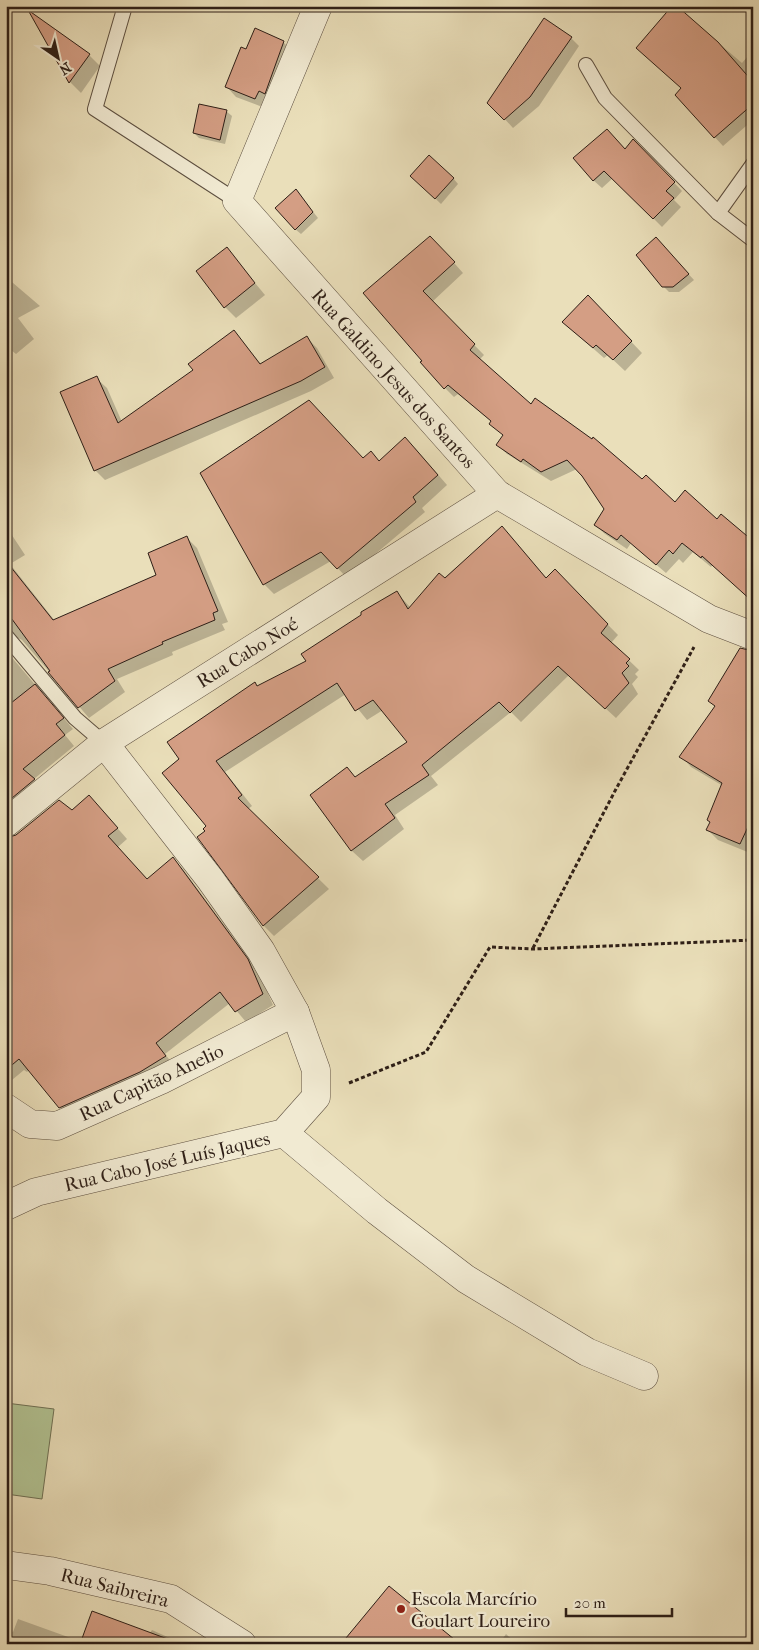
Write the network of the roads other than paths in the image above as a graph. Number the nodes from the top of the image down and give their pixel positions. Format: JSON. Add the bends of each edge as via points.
{"nodes":[{"id":1,"x":126,"y":6,"type":"edge"},
{"id":2,"x":318,"y":6,"type":"edge"},
{"id":3,"x":586,"y":65,"type":"dead end"},
{"id":4,"x":753,"y":164,"type":"edge"},
{"id":5,"x":237,"y":202,"type":"junction"},
{"id":6,"x":718,"y":213,"type":"junction"},
{"id":7,"x":753,"y":240,"type":"edge"},
{"id":8,"x":497,"y":494,"type":"junction"},
{"id":9,"x":6,"y":636,"type":"edge"},
{"id":10,"x":753,"y":636,"type":"edge"},
{"id":11,"x":104,"y":743,"type":"junction"},
{"id":12,"x":6,"y":823,"type":"edge"},
{"id":13,"x":295,"y":1012,"type":"junction"},
{"id":14,"x":6,"y":1108,"type":"edge"},
{"id":15,"x":284,"y":1133,"type":"junction"},
{"id":16,"x":6,"y":1206,"type":"edge"},
{"id":17,"x":644,"y":1376,"type":"dead end"},
{"id":18,"x":6,"y":1565,"type":"edge"},
{"id":19,"x":242,"y":1644,"type":"edge"}],
"edges":[{"from":1,"to":5,"type":"lane","via":[[95,109]]},
{"from":2,"to":5,"type":"street"},
{"from":3,"to":6,"type":"lane","via":[[605,98]]},
{"from":4,"to":6,"type":"lane"},
{"from":5,"to":8,"type":"street","name":"Rua Galdino Jesus dos Santos"},
{"from":6,"to":7,"type":"lane"},
{"from":8,"to":10,"type":"street","name":"Rua Galdino Jesus dos Santos","via":[[709,619]]},
{"from":8,"to":11,"type":"street","name":"Rua Cabo Noé"},
{"from":9,"to":11,"type":"lane","via":[[75,718]]},
{"from":11,"to":12,"type":"street","name":"Rua Cabo Noé"},
{"from":11,"to":13,"type":"street","via":[[210,878],[261,951]]},
{"from":13,"to":14,"type":"street","name":"Rua Capitão Anelio","via":[[161,1080],[57,1126],[30,1124]]},
{"from":13,"to":15,"type":"street","name":"Rua Cabo José Luís Jaques","via":[[316,1070],[316,1097]]},
{"from":15,"to":16,"type":"street","name":"Rua Cabo José Luís Jaques","via":[[36,1192]]},
{"from":15,"to":17,"type":"street","via":[[377,1211],[466,1279],[587,1352]]},
{"from":18,"to":19,"type":"street","name":"Rua Saibreira","via":[[50,1571],[172,1599]]}]}
